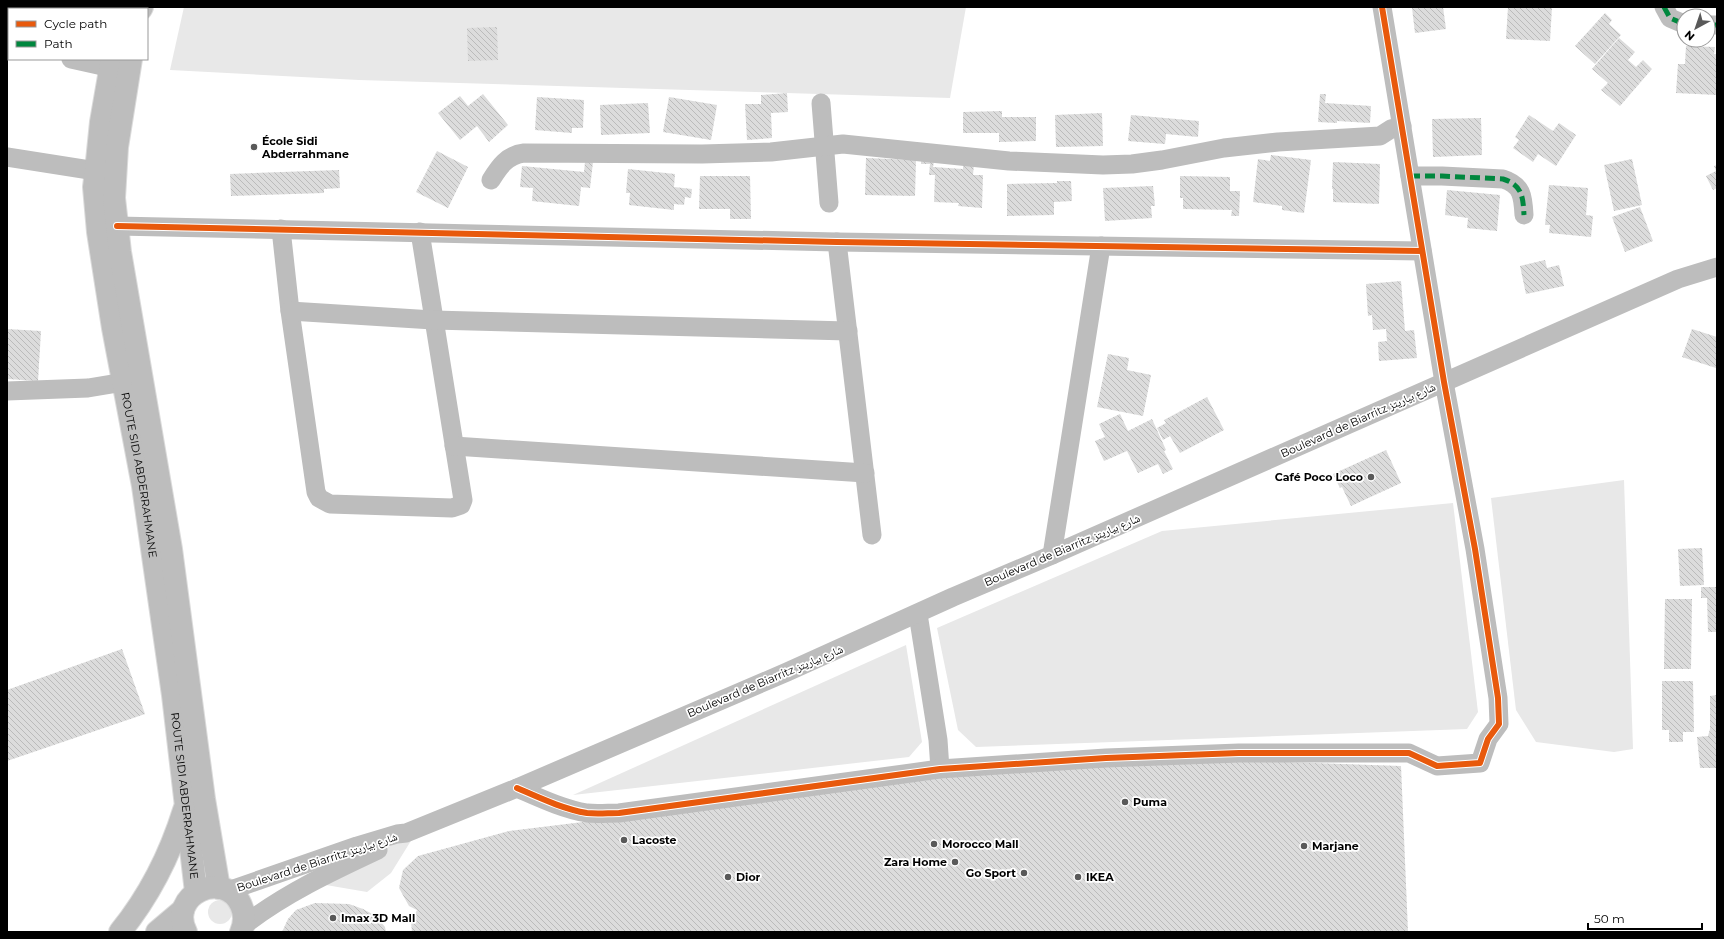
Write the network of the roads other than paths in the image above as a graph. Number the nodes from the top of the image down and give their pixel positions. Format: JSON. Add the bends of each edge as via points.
{"nodes":[{"id":1,"x":1382,"y":7,"type":"edge"},
{"id":2,"x":1664,"y":7,"type":"edge"},
{"id":3,"x":1676,"y":21,"type":"edge"},
{"id":4,"x":82,"y":60,"type":"edge"},
{"id":5,"x":121,"y":64,"type":"edge"},
{"id":6,"x":821,"y":103,"type":"dead end"},
{"id":7,"x":1402,"y":126,"type":"junction"},
{"id":8,"x":1380,"y":136,"type":"junction"},
{"id":9,"x":1405,"y":145,"type":"junction"},
{"id":10,"x":824,"y":146,"type":"junction"},
{"id":11,"x":7,"y":157,"type":"edge"},
{"id":12,"x":96,"y":171,"type":"junction"},
{"id":13,"x":1410,"y":176,"type":"junction"},
{"id":14,"x":491,"y":180,"type":"dead end"},
{"id":15,"x":829,"y":202,"type":"dead end"},
{"id":16,"x":1524,"y":214,"type":"dead end"},
{"id":17,"x":117,"y":226,"type":"junction"},
{"id":18,"x":281,"y":228,"type":"junction"},
{"id":19,"x":420,"y":232,"type":"junction"},
{"id":20,"x":837,"y":242,"type":"junction"},
{"id":21,"x":1101,"y":246,"type":"junction"},
{"id":22,"x":1422,"y":250,"type":"junction"},
{"id":23,"x":1717,"y":267,"type":"edge"},
{"id":24,"x":290,"y":311,"type":"junction"},
{"id":25,"x":433,"y":320,"type":"junction"},
{"id":26,"x":848,"y":331,"type":"junction"},
{"id":27,"x":124,"y":382,"type":"junction"},
{"id":28,"x":1444,"y":382,"type":"junction"},
{"id":29,"x":7,"y":390,"type":"edge"},
{"id":30,"x":454,"y":446,"type":"junction"},
{"id":31,"x":865,"y":473,"type":"junction"},
{"id":32,"x":872,"y":535,"type":"dead end"},
{"id":33,"x":1052,"y":555,"type":"junction"},
{"id":34,"x":918,"y":614,"type":"junction"},
{"id":35,"x":940,"y":769,"type":"junction"},
{"id":36,"x":516,"y":788,"type":"junction"},
{"id":37,"x":186,"y":803,"type":"junction"},
{"id":38,"x":406,"y":833,"type":"junction"},
{"id":39,"x":223,"y":889,"type":"junction"},
{"id":40,"x":196,"y":892,"type":"junction"},
{"id":41,"x":183,"y":910,"type":"junction"},
{"id":42,"x":242,"y":929,"type":"edge"},
{"id":43,"x":120,"y":932,"type":"edge"},
{"id":44,"x":157,"y":932,"type":"edge"},
{"id":45,"x":186,"y":932,"type":"edge"}],
"edges":[{"from":1,"to":7,"type":"street"},
{"from":2,"to":3,"type":"street","via":[[1670,18]]},
{"from":4,"to":5,"type":"street"},
{"from":5,"to":12,"type":"main road","name":"ROUTE SIDI ABDERRAHMANE","via":[[101,122]]},
{"from":5,"to":17,"type":"main road","name":"ROUTE SIDI ABDERRAHMANE","via":[[114,175]]},
{"from":6,"to":10,"type":"street"},
{"from":7,"to":8,"type":"street"},
{"from":7,"to":9,"type":"street"},
{"from":8,"to":9,"type":"street","via":[[1391,143]]},
{"from":8,"to":10,"type":"street","via":[[1278,142],[1224,148],[1147,162],[1103,165],[1009,161],[858,144]]},
{"from":9,"to":13,"type":"street"},
{"from":10,"to":14,"type":"street","via":[[771,152],[702,154],[524,153],[506,161]]},
{"from":10,"to":15,"type":"street"},
{"from":11,"to":12,"type":"street"},
{"from":12,"to":27,"type":"main road","name":"ROUTE SIDI ABDERRAHMANE","via":[[94,187],[98,232]]},
{"from":13,"to":16,"type":"street","via":[[1503,179],[1511,182],[1521,192]]},
{"from":13,"to":22,"type":"street"},
{"from":17,"to":18,"type":"street"},
{"from":17,"to":39,"type":"main road","name":"ROUTE SIDI ABDERRAHMANE","via":[[171,548],[202,784]]},
{"from":18,"to":19,"type":"street"},
{"from":18,"to":24,"type":"street"},
{"from":19,"to":20,"type":"street"},
{"from":19,"to":25,"type":"street"},
{"from":20,"to":21,"type":"street"},
{"from":20,"to":26,"type":"street"},
{"from":21,"to":22,"type":"street"},
{"from":21,"to":33,"type":"street"},
{"from":22,"to":28,"type":"street"},
{"from":23,"to":28,"type":"street","name":"Boulevard de Biarritz شارع بياريتز","via":[[1678,279]]},
{"from":24,"to":25,"type":"street"},
{"from":24,"to":30,"type":"street","via":[[319,498],[330,504],[457,508],[463,500]]},
{"from":25,"to":26,"type":"street"},
{"from":25,"to":30,"type":"street"},
{"from":26,"to":31,"type":"street"},
{"from":27,"to":29,"type":"street","via":[[88,388]]},
{"from":27,"to":37,"type":"main road","name":"ROUTE SIDI ABDERRAHMANE","via":[[143,486]]},
{"from":28,"to":33,"type":"street","name":"Boulevard de Biarritz شارع بياريتز"},
{"from":28,"to":35,"type":"street","via":[[1475,550],[1498,698],[1499,724],[1488,739],[1480,763],[1437,766],[1409,753],[1239,753],[1106,758]]},
{"from":30,"to":31,"type":"street"},
{"from":31,"to":32,"type":"street"},
{"from":33,"to":34,"type":"street","name":"Boulevard de Biarritz شارع بياريتز"},
{"from":34,"to":35,"type":"street","via":[[938,740]]},
{"from":34,"to":36,"type":"street","name":"Boulevard de Biarritz شارع بياريتز"},
{"from":35,"to":36,"type":"street","via":[[619,813],[588,813],[567,808]]},
{"from":36,"to":38,"type":"street","name":"Boulevard de Biarritz شارع بياريتز"},
{"from":37,"to":40,"type":"main road","name":"ROUTE SIDI ABDERRAHMANE"},
{"from":37,"to":43,"type":"main road","via":[[156,880]]},
{"from":38,"to":39,"type":"street","name":"Boulevard de Biarritz شارع بياريتز"},
{"from":38,"to":42,"type":"street","name":"Boulevard de Biarritz شارع بياريتز","via":[[386,847],[310,882],[263,910]]},
{"from":39,"to":40,"type":"main road","via":[[207,888]]},
{"from":39,"to":42,"type":"main road","via":[[236,897],[243,908]]},
{"from":40,"to":41,"type":"main road"},
{"from":41,"to":44,"type":"main road"},
{"from":41,"to":45,"type":"main road","via":[[182,921]]}]}
